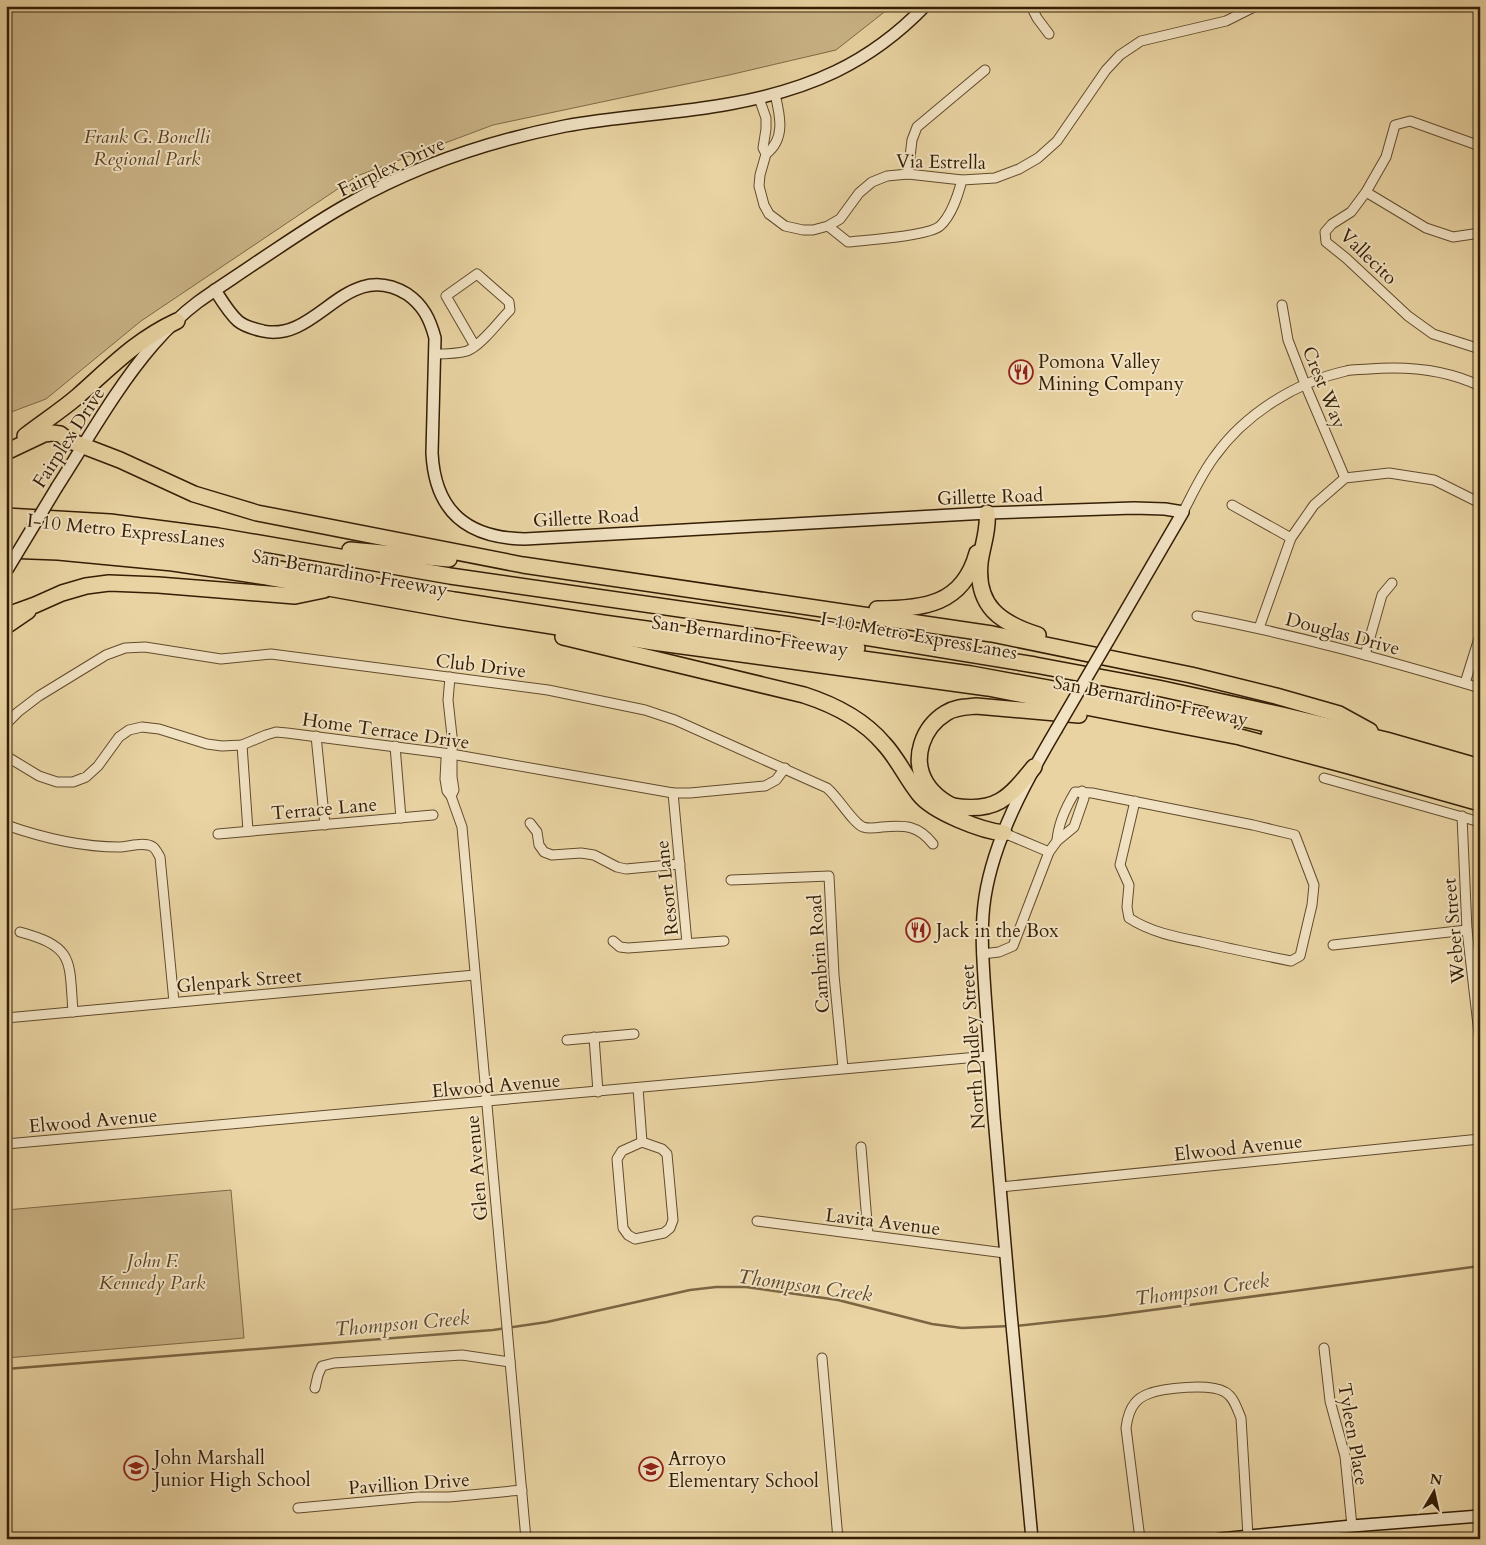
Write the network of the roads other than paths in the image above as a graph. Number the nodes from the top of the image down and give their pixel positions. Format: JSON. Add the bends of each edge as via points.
{"nodes":[{"id":1,"x":926,"y":6,"type":"edge"},
{"id":2,"x":1256,"y":6,"type":"edge"},
{"id":3,"x":1031,"y":7,"type":"edge"},
{"id":4,"x":1049,"y":34,"type":"dead end"},
{"id":5,"x":985,"y":70,"type":"dead end"},
{"id":6,"x":775,"y":94,"type":"junction"},
{"id":7,"x":760,"y":98,"type":"junction"},
{"id":8,"x":766,"y":129,"type":"junction"},
{"id":9,"x":780,"y":130,"type":"junction"},
{"id":10,"x":1480,"y":146,"type":"edge"},
{"id":11,"x":766,"y":154,"type":"junction"},
{"id":12,"x":908,"y":174,"type":"junction"},
{"id":13,"x":962,"y":180,"type":"junction"},
{"id":14,"x":1366,"y":192,"type":"junction"},
{"id":15,"x":828,"y":226,"type":"junction"},
{"id":16,"x":1480,"y":233,"type":"edge"},
{"id":17,"x":215,"y":290,"type":"junction"},
{"id":18,"x":1282,"y":305,"type":"dead end"},
{"id":19,"x":177,"y":321,"type":"junction"},
{"id":20,"x":475,"y":346,"type":"junction"},
{"id":21,"x":1480,"y":349,"type":"edge"},
{"id":22,"x":435,"y":354,"type":"junction"},
{"id":23,"x":1305,"y":384,"type":"junction"},
{"id":24,"x":1480,"y":386,"type":"edge"},
{"id":25,"x":84,"y":446,"type":"junction"},
{"id":26,"x":6,"y":451,"type":"edge"},
{"id":27,"x":1345,"y":478,"type":"junction"},
{"id":28,"x":1480,"y":503,"type":"edge"},
{"id":29,"x":1232,"y":505,"type":"dead end"},
{"id":30,"x":1183,"y":512,"type":"junction"},
{"id":31,"x":987,"y":513,"type":"junction"},
{"id":32,"x":6,"y":516,"type":"edge"},
{"id":33,"x":6,"y":528,"type":"edge"},
{"id":34,"x":1291,"y":538,"type":"junction"},
{"id":35,"x":6,"y":539,"type":"edge"},
{"id":36,"x":248,"y":541,"type":"junction"},
{"id":37,"x":6,"y":550,"type":"edge"},
{"id":38,"x":371,"y":563,"type":"junction"},
{"id":39,"x":523,"y":565,"type":"junction"},
{"id":40,"x":7,"y":570,"type":"edge"},
{"id":41,"x":1392,"y":583,"type":"dead end"},
{"id":42,"x":331,"y":588,"type":"junction"},
{"id":43,"x":34,"y":605,"type":"junction"},
{"id":44,"x":810,"y":608,"type":"junction"},
{"id":45,"x":462,"y":612,"type":"junction"},
{"id":46,"x":6,"y":613,"type":"edge"},
{"id":47,"x":1197,"y":616,"type":"dead end"},
{"id":48,"x":791,"y":625,"type":"junction"},
{"id":49,"x":6,"y":626,"type":"edge"},
{"id":50,"x":1259,"y":628,"type":"junction"},
{"id":51,"x":1480,"y":635,"type":"edge"},
{"id":52,"x":1365,"y":655,"type":"junction"},
{"id":53,"x":1117,"y":660,"type":"junction"},
{"id":54,"x":450,"y":678,"type":"junction"},
{"id":55,"x":1465,"y":684,"type":"junction"},
{"id":56,"x":1480,"y":688,"type":"edge"},
{"id":57,"x":1148,"y":720,"type":"junction"},
{"id":58,"x":6,"y":724,"type":"edge"},
{"id":59,"x":316,"y":736,"type":"junction"},
{"id":60,"x":1386,"y":740,"type":"junction"},
{"id":61,"x":242,"y":745,"type":"junction"},
{"id":62,"x":395,"y":746,"type":"junction"},
{"id":63,"x":451,"y":754,"type":"junction"},
{"id":64,"x":6,"y":756,"type":"edge"},
{"id":65,"x":1034,"y":767,"type":"junction"},
{"id":66,"x":1480,"y":767,"type":"edge"},
{"id":67,"x":785,"y":768,"type":"junction"},
{"id":68,"x":1324,"y":778,"type":"dead end"},
{"id":69,"x":1480,"y":779,"type":"edge"},
{"id":70,"x":1480,"y":791,"type":"edge"},
{"id":71,"x":1082,"y":792,"type":"junction"},
{"id":72,"x":673,"y":793,"type":"junction"},
{"id":73,"x":1135,"y":801,"type":"junction"},
{"id":74,"x":1480,"y":803,"type":"edge"},
{"id":75,"x":950,"y":806,"type":"junction"},
{"id":76,"x":433,"y":815,"type":"dead end"},
{"id":77,"x":1063,"y":815,"type":"junction"},
{"id":78,"x":1462,"y":816,"type":"junction"},
{"id":79,"x":401,"y":818,"type":"junction"},
{"id":80,"x":1076,"y":821,"type":"junction"},
{"id":81,"x":1480,"y":822,"type":"edge"},
{"id":82,"x":530,"y":824,"type":"dead end"},
{"id":83,"x":6,"y":825,"type":"edge"},
{"id":84,"x":325,"y":825,"type":"junction"},
{"id":85,"x":248,"y":831,"type":"junction"},
{"id":86,"x":1004,"y":833,"type":"junction"},
{"id":87,"x":218,"y":834,"type":"dead end"},
{"id":88,"x":1057,"y":840,"type":"junction"},
{"id":89,"x":934,"y":844,"type":"dead end"},
{"id":90,"x":1049,"y":852,"type":"junction"},
{"id":91,"x":680,"y":864,"type":"junction"},
{"id":92,"x":731,"y":880,"type":"dead end"},
{"id":93,"x":1467,"y":930,"type":"junction"},
{"id":94,"x":20,"y":932,"type":"dead end"},
{"id":95,"x":613,"y":941,"type":"dead end"},
{"id":96,"x":724,"y":941,"type":"dead end"},
{"id":97,"x":687,"y":943,"type":"junction"},
{"id":98,"x":1333,"y":945,"type":"dead end"},
{"id":99,"x":982,"y":954,"type":"junction"},
{"id":100,"x":475,"y":975,"type":"junction"},
{"id":101,"x":174,"y":1002,"type":"junction"},
{"id":102,"x":73,"y":1012,"type":"junction"},
{"id":103,"x":6,"y":1018,"type":"edge"},
{"id":104,"x":634,"y":1034,"type":"dead end"},
{"id":105,"x":594,"y":1038,"type":"junction"},
{"id":106,"x":567,"y":1040,"type":"dead end"},
{"id":107,"x":1480,"y":1042,"type":"edge"},
{"id":108,"x":989,"y":1056,"type":"junction"},
{"id":109,"x":843,"y":1068,"type":"junction"},
{"id":110,"x":638,"y":1088,"type":"junction"},
{"id":111,"x":598,"y":1092,"type":"junction"},
{"id":112,"x":487,"y":1102,"type":"junction"},
{"id":113,"x":1480,"y":1139,"type":"edge"},
{"id":114,"x":642,"y":1142,"type":"junction"},
{"id":115,"x":6,"y":1144,"type":"edge"},
{"id":116,"x":861,"y":1147,"type":"dead end"},
{"id":117,"x":1000,"y":1188,"type":"junction"},
{"id":118,"x":757,"y":1221,"type":"dead end"},
{"id":119,"x":868,"y":1235,"type":"junction"},
{"id":120,"x":1005,"y":1253,"type":"junction"},
{"id":121,"x":1324,"y":1348,"type":"dead end"},
{"id":122,"x":822,"y":1358,"type":"dead end"},
{"id":123,"x":510,"y":1362,"type":"junction"},
{"id":124,"x":315,"y":1388,"type":"dead end"},
{"id":125,"x":522,"y":1490,"type":"junction"},
{"id":126,"x":298,"y":1508,"type":"dead end"},
{"id":127,"x":1480,"y":1516,"type":"edge"},
{"id":128,"x":1352,"y":1526,"type":"junction"},
{"id":129,"x":1248,"y":1536,"type":"junction"},
{"id":130,"x":526,"y":1539,"type":"edge"},
{"id":131,"x":838,"y":1539,"type":"edge"},
{"id":132,"x":1032,"y":1539,"type":"edge"},
{"id":133,"x":1140,"y":1539,"type":"edge"},
{"id":134,"x":1220,"y":1539,"type":"edge"}],
"edges":[{"from":1,"to":6,"type":"street","name":"Fairplex Drive","via":[[888,41],[854,62],[820,79]]},
{"from":2,"to":13,"type":"street","name":"Via Estrella","via":[[1226,21],[1140,41],[1106,70],[1057,141],[1038,158],[996,178]]},
{"from":3,"to":4,"type":"street"},
{"from":5,"to":12,"type":"street","via":[[917,127]]},
{"from":6,"to":7,"type":"street","name":"Fairplex Drive"},
{"from":6,"to":9,"type":"street"},
{"from":7,"to":8,"type":"street"},
{"from":7,"to":17,"type":"street","name":"Fairplex Drive","via":[[567,126],[455,155],[352,202],[294,236]]},
{"from":8,"to":9,"type":"street"},
{"from":8,"to":11,"type":"street","via":[[763,148]]},
{"from":9,"to":11,"type":"street","via":[[777,142]]},
{"from":10,"to":14,"type":"street","name":"Vallecito","via":[[1410,120],[1395,125],[1386,157]]},
{"from":11,"to":15,"type":"street","via":[[759,186],[770,214],[794,229],[813,230]]},
{"from":12,"to":13,"type":"street","name":"Via Estrella"},
{"from":12,"to":15,"type":"street","name":"Via Estrella","via":[[887,176],[872,182],[859,193],[840,219]]},
{"from":13,"to":15,"type":"street","via":[[956,202],[940,226],[925,232],[848,242]]},
{"from":14,"to":16,"type":"street","via":[[1426,228],[1453,237]]},
{"from":14,"to":21,"type":"street","name":"Vallecito","via":[[1351,212],[1325,232],[1326,242],[1433,334]]},
{"from":17,"to":19,"type":"street","name":"Fairplex Drive"},
{"from":17,"to":22,"type":"street","name":"Gillette Road","via":[[239,321],[253,329],[277,332],[298,327],[360,287],[388,287],[414,299],[424,310],[431,324]]},
{"from":18,"to":23,"type":"street","name":"Crest Way","via":[[1288,340]]},
{"from":19,"to":25,"type":"street","name":"Fairplex Drive","via":[[132,370]]},
{"from":19,"to":26,"type":"highway","via":[[154,331],[132,347],[76,397]]},
{"from":20,"to":20,"type":"street","via":[[510,310],[508,302],[478,274],[446,296]]},
{"from":20,"to":22,"type":"street","via":[[452,354]]},
{"from":22,"to":31,"type":"street","name":"Gillette Road","via":[[433,472],[442,497],[456,516],[486,534],[525,539]]},
{"from":23,"to":24,"type":"street","via":[[1347,371],[1389,368],[1431,370]]},
{"from":23,"to":27,"type":"street","name":"Crest Way"},
{"from":23,"to":30,"type":"street","via":[[1272,402],[1241,427],[1215,455]]},
{"from":25,"to":26,"type":"highway","via":[[52,433]]},
{"from":25,"to":39,"type":"highway","via":[[194,494],[235,508]]},
{"from":25,"to":40,"type":"street","name":"Fairplex Drive","bridge":true},
{"from":27,"to":28,"type":"street","via":[[1389,473],[1434,480]]},
{"from":27,"to":34,"type":"street","via":[[1314,505]]},
{"from":29,"to":34,"type":"street"},
{"from":30,"to":31,"type":"street","name":"Gillette Road","via":[[1165,508],[1134,508]]},
{"from":30,"to":65,"type":"street","name":"North Dudley Street","bridge":true},
{"from":31,"to":44,"type":"highway","via":[[974,564],[959,586],[938,601],[907,609]]},
{"from":31,"to":53,"type":"highway","via":[[981,580],[983,593],[995,614],[1018,629]]},
{"from":32,"to":36,"type":"highway","name":"San Bernardino Freeway","via":[[128,524]]},
{"from":33,"to":38,"type":"highway","name":"I-10 Metro ExpressLanes","via":[[188,542],[346,568]]},
{"from":34,"to":50,"type":"street"},
{"from":35,"to":70,"type":"highway","name":"I-10 Metro ExpressLanes","via":[[190,554],[603,624],[980,676],[1230,726],[1378,761]]},
{"from":36,"to":38,"type":"highway","name":"San Bernardino Freeway"},
{"from":36,"to":39,"type":"highway"},
{"from":37,"to":42,"type":"highway","name":"San Bernardino Freeway","via":[[138,559]]},
{"from":38,"to":48,"type":"highway","name":"San Bernardino Freeway"},
{"from":39,"to":44,"type":"highway"},
{"from":41,"to":52,"type":"street","via":[[1382,596]]},
{"from":42,"to":43,"type":"highway","via":[[295,596],[109,583],[62,593]]},
{"from":42,"to":45,"type":"highway","name":"San Bernardino Freeway"},
{"from":43,"to":46,"type":"highway"},
{"from":43,"to":49,"type":"highway"},
{"from":44,"to":53,"type":"highway","via":[[992,634]]},
{"from":45,"to":57,"type":"highway","name":"San Bernardino Freeway","via":[[988,688]]},
{"from":45,"to":86,"type":"highway","via":[[826,702],[858,719],[872,731],[928,803],[939,811],[991,832]]},
{"from":47,"to":50,"type":"street","name":"Douglas Drive"},
{"from":48,"to":60,"type":"highway","name":"San Bernardino Freeway","via":[[1149,686]]},
{"from":48,"to":69,"type":"highway","name":"I-10 Metro ExpressLanes","via":[[817,642],[1039,677],[1184,706],[1336,740]]},
{"from":50,"to":52,"type":"street","name":"Douglas Drive"},
{"from":51,"to":55,"type":"street"},
{"from":52,"to":55,"type":"street","name":"Douglas Drive"},
{"from":53,"to":60,"type":"highway","via":[[1200,677],[1339,714]]},
{"from":54,"to":58,"type":"street","name":"Club Drive","via":[[285,655],[259,654],[221,659],[145,647],[125,648],[106,655],[39,696]]},
{"from":54,"to":63,"type":"street","name":"Glen Avenue"},
{"from":54,"to":67,"type":"street","name":"Club Drive","via":[[548,690],[652,712]]},
{"from":55,"to":56,"type":"street","name":"Douglas Drive"},
{"from":57,"to":74,"type":"highway","name":"San Bernardino Freeway","via":[[1240,738]]},
{"from":57,"to":75,"type":"highway","via":[[976,706],[947,712],[927,732],[919,758],[926,783]]},
{"from":59,"to":61,"type":"street","name":"Home Terrace Drive","via":[[276,732]]},
{"from":59,"to":62,"type":"street","name":"Home Terrace Drive"},
{"from":59,"to":84,"type":"street"},
{"from":60,"to":66,"type":"highway","name":"San Bernardino Freeway"},
{"from":61,"to":64,"type":"street","name":"Home Terrace Drive","via":[[208,744],[142,727],[119,737],[98,766],[86,777],[73,782],[57,782],[39,776]]},
{"from":61,"to":85,"type":"street"},
{"from":62,"to":63,"type":"street","name":"Home Terrace Drive"},
{"from":62,"to":79,"type":"street"},
{"from":63,"to":72,"type":"street","name":"Home Terrace Drive"},
{"from":63,"to":100,"type":"street","name":"Glen Avenue","via":[[446,759],[454,790],[451,796],[462,827]]},
{"from":65,"to":75,"type":"highway","via":[[1003,800],[983,807]]},
{"from":65,"to":86,"type":"street","name":"North Dudley Street"},
{"from":67,"to":72,"type":"street","name":"Home Terrace Drive","via":[[776,780],[765,786]]},
{"from":67,"to":89,"type":"street","name":"Club Drive","via":[[835,794],[863,827],[904,825],[917,829]]},
{"from":68,"to":78,"type":"street"},
{"from":71,"to":73,"type":"street"},
{"from":71,"to":77,"type":"street","via":[[1075,792]]},
{"from":71,"to":80,"type":"street","via":[[1084,798]]},
{"from":72,"to":91,"type":"street","name":"Resort Lane"},
{"from":73,"to":73,"type":"street","via":[[1295,834],[1314,885],[1300,956],[1292,961],[1240,951],[1160,932],[1140,926],[1129,918],[1129,885],[1120,865]]},
{"from":75,"to":86,"type":"highway","via":[[995,824]]},
{"from":76,"to":79,"type":"street","name":"Terrace Lane"},
{"from":77,"to":80,"type":"street"},
{"from":77,"to":88,"type":"street"},
{"from":78,"to":81,"type":"street"},
{"from":78,"to":93,"type":"street","name":"Weber Street"},
{"from":79,"to":84,"type":"street","name":"Terrace Lane"},
{"from":80,"to":88,"type":"street","via":[[1070,832]]},
{"from":82,"to":91,"type":"street","via":[[544,852],[552,855],[594,855],[626,869]]},
{"from":83,"to":101,"type":"street","via":[[40,837],[87,846],[153,847],[160,856]]},
{"from":84,"to":85,"type":"street","name":"Terrace Lane"},
{"from":85,"to":87,"type":"street","name":"Terrace Lane"},
{"from":86,"to":90,"type":"street"},
{"from":86,"to":99,"type":"street","name":"North Dudley Street","via":[[984,899]]},
{"from":88,"to":90,"type":"street"},
{"from":90,"to":99,"type":"street","via":[[1013,946]]},
{"from":91,"to":97,"type":"street","name":"Resort Lane"},
{"from":92,"to":109,"type":"street","name":"Cambrin Road","via":[[829,876]]},
{"from":93,"to":98,"type":"street"},
{"from":93,"to":107,"type":"street","name":"Weber Street"},
{"from":94,"to":102,"type":"street","via":[[55,944],[64,954],[69,968]]},
{"from":95,"to":97,"type":"street","via":[[628,948]]},
{"from":96,"to":97,"type":"street","name":"Resort Lane"},
{"from":99,"to":108,"type":"street","name":"North Dudley Street"},
{"from":100,"to":101,"type":"street","name":"Glenpark Street"},
{"from":100,"to":112,"type":"street","name":"Glen Avenue"},
{"from":101,"to":102,"type":"street","name":"Glenpark Street"},
{"from":102,"to":103,"type":"street","name":"Glenpark Street"},
{"from":104,"to":105,"type":"street"},
{"from":105,"to":106,"type":"street"},
{"from":105,"to":111,"type":"street"},
{"from":108,"to":109,"type":"street","name":"Elwood Avenue"},
{"from":108,"to":117,"type":"street","name":"North Dudley Street"},
{"from":109,"to":110,"type":"street","name":"Elwood Avenue"},
{"from":110,"to":111,"type":"street","name":"Elwood Avenue"},
{"from":110,"to":114,"type":"street"},
{"from":111,"to":112,"type":"street","name":"Elwood Avenue"},
{"from":112,"to":115,"type":"street","name":"Elwood Avenue"},
{"from":112,"to":123,"type":"street","name":"Glen Avenue"},
{"from":113,"to":117,"type":"street","name":"Elwood Avenue"},
{"from":114,"to":114,"type":"street","via":[[622,1151],[617,1159],[623,1228],[635,1239],[664,1233],[673,1220],[667,1154]]},
{"from":116,"to":119,"type":"street"},
{"from":117,"to":120,"type":"street","name":"North Dudley Street"},
{"from":118,"to":119,"type":"street","name":"Lavita Avenue"},
{"from":119,"to":120,"type":"street","name":"Lavita Avenue"},
{"from":120,"to":132,"type":"street","name":"North Dudley Street"},
{"from":121,"to":128,"type":"street","name":"Tyleen Place","via":[[1330,1401],[1345,1456]]},
{"from":122,"to":131,"type":"street"},
{"from":123,"to":124,"type":"street","via":[[462,1355],[334,1363],[322,1366]]},
{"from":123,"to":125,"type":"street","name":"Glen Avenue"},
{"from":125,"to":126,"type":"street","name":"Pavillion Drive"},
{"from":125,"to":130,"type":"street","name":"Glen Avenue"},
{"from":127,"to":128,"type":"street"},
{"from":128,"to":129,"type":"street"},
{"from":129,"to":133,"type":"street","via":[[1241,1418],[1225,1392],[1204,1387],[1145,1395],[1134,1404],[1128,1417],[1126,1428]]},
{"from":129,"to":134,"type":"street"}]}
